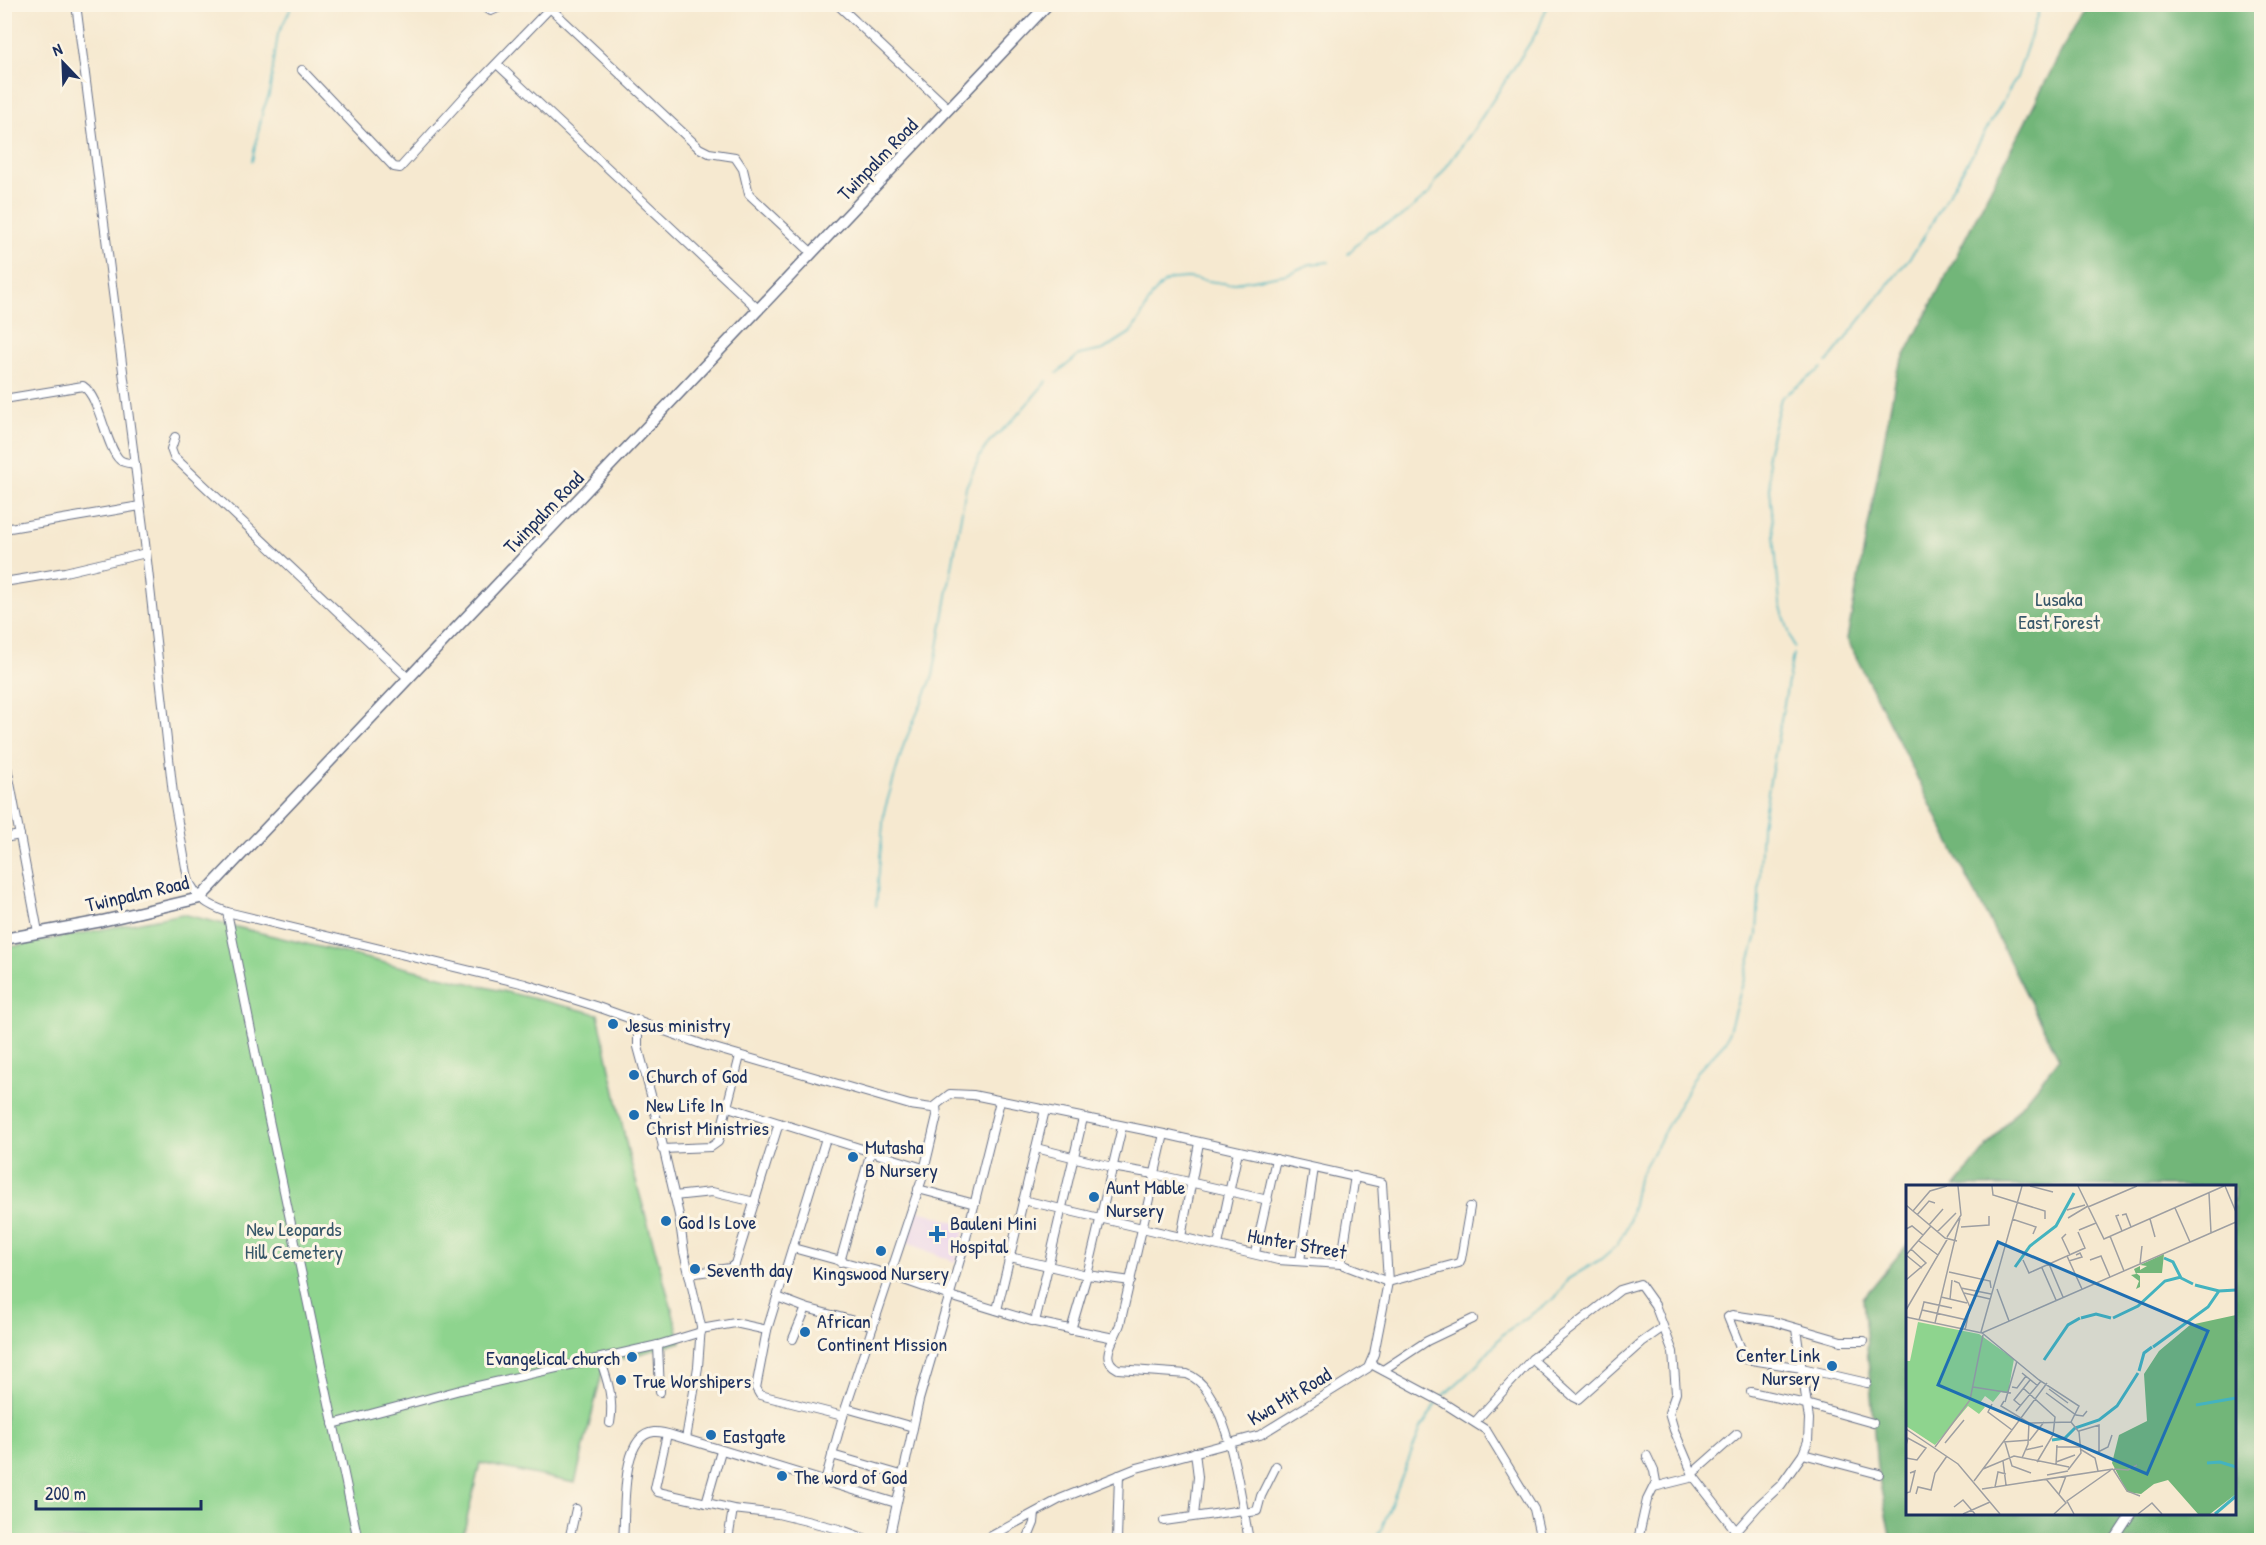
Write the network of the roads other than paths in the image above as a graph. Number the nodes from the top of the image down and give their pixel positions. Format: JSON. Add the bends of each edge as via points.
{"nodes":[{"id":1,"x":76,"y":4,"type":"edge"},
{"id":2,"x":480,"y":4,"type":"edge"},
{"id":3,"x":507,"y":4,"type":"edge"},
{"id":4,"x":837,"y":4,"type":"edge"},
{"id":5,"x":1048,"y":4,"type":"edge"},
{"id":6,"x":551,"y":6,"type":"edge"},
{"id":7,"x":497,"y":64,"type":"junction"},
{"id":8,"x":302,"y":70,"type":"dead end"},
{"id":9,"x":949,"y":109,"type":"junction"},
{"id":10,"x":812,"y":254,"type":"junction"},
{"id":11,"x":759,"y":310,"type":"junction"},
{"id":12,"x":4,"y":399,"type":"edge"},
{"id":13,"x":175,"y":437,"type":"dead end"},
{"id":14,"x":135,"y":464,"type":"junction"},
{"id":15,"x":140,"y":506,"type":"junction"},
{"id":16,"x":4,"y":530,"type":"edge"},
{"id":17,"x":146,"y":553,"type":"junction"},
{"id":18,"x":4,"y":582,"type":"edge"},
{"id":19,"x":409,"y":679,"type":"junction"},
{"id":20,"x":4,"y":751,"type":"edge"},
{"id":21,"x":20,"y":835,"type":"junction"},
{"id":22,"x":4,"y":838,"type":"edge"},
{"id":23,"x":200,"y":898,"type":"junction"},
{"id":24,"x":227,"y":912,"type":"junction"},
{"id":25,"x":39,"y":932,"type":"junction"},
{"id":26,"x":4,"y":939,"type":"edge"},
{"id":27,"x":638,"y":1020,"type":"junction"},
{"id":28,"x":740,"y":1056,"type":"junction"},
{"id":29,"x":1000,"y":1101,"type":"junction"},
{"id":30,"x":936,"y":1106,"type":"junction"},
{"id":31,"x":728,"y":1107,"type":"junction"},
{"id":32,"x":1045,"y":1110,"type":"junction"},
{"id":33,"x":1083,"y":1118,"type":"junction"},
{"id":34,"x":779,"y":1123,"type":"junction"},
{"id":35,"x":1122,"y":1127,"type":"junction"},
{"id":36,"x":1164,"y":1134,"type":"junction"},
{"id":37,"x":826,"y":1138,"type":"junction"},
{"id":38,"x":1199,"y":1143,"type":"junction"},
{"id":39,"x":1036,"y":1148,"type":"junction"},
{"id":40,"x":662,"y":1149,"type":"junction"},
{"id":41,"x":871,"y":1151,"type":"junction"},
{"id":42,"x":1238,"y":1152,"type":"junction"},
{"id":43,"x":1074,"y":1158,"type":"junction"},
{"id":44,"x":1276,"y":1159,"type":"junction"},
{"id":45,"x":1112,"y":1167,"type":"junction"},
{"id":46,"x":923,"y":1168,"type":"junction"},
{"id":47,"x":1314,"y":1168,"type":"junction"},
{"id":48,"x":1154,"y":1174,"type":"junction"},
{"id":49,"x":1355,"y":1176,"type":"junction"},
{"id":50,"x":1190,"y":1182,"type":"junction"},
{"id":51,"x":918,"y":1189,"type":"junction"},
{"id":52,"x":1228,"y":1191,"type":"junction"},
{"id":53,"x":674,"y":1196,"type":"junction"},
{"id":54,"x":1023,"y":1200,"type":"junction"},
{"id":55,"x":1268,"y":1200,"type":"junction"},
{"id":56,"x":755,"y":1202,"type":"junction"},
{"id":57,"x":975,"y":1204,"type":"junction"},
{"id":58,"x":1470,"y":1207,"type":"dead end"},
{"id":59,"x":1061,"y":1209,"type":"junction"},
{"id":60,"x":1099,"y":1218,"type":"junction"},
{"id":61,"x":1142,"y":1227,"type":"junction"},
{"id":62,"x":1181,"y":1237,"type":"junction"},
{"id":63,"x":1218,"y":1245,"type":"junction"},
{"id":64,"x":793,"y":1248,"type":"junction"},
{"id":65,"x":1255,"y":1253,"type":"junction"},
{"id":66,"x":1010,"y":1257,"type":"junction"},
{"id":67,"x":1300,"y":1260,"type":"junction"},
{"id":68,"x":840,"y":1262,"type":"junction"},
{"id":69,"x":1341,"y":1264,"type":"junction"},
{"id":70,"x":1049,"y":1266,"type":"junction"},
{"id":71,"x":689,"y":1274,"type":"junction"},
{"id":72,"x":889,"y":1275,"type":"junction"},
{"id":73,"x":1087,"y":1275,"type":"junction"},
{"id":74,"x":1131,"y":1281,"type":"junction"},
{"id":75,"x":1388,"y":1282,"type":"junction"},
{"id":76,"x":950,"y":1296,"type":"junction"},
{"id":77,"x":777,"y":1297,"type":"junction"},
{"id":78,"x":806,"y":1308,"type":"junction"},
{"id":79,"x":997,"y":1310,"type":"junction"},
{"id":80,"x":1473,"y":1319,"type":"dead end"},
{"id":81,"x":1035,"y":1322,"type":"junction"},
{"id":82,"x":873,"y":1326,"type":"junction"},
{"id":83,"x":1662,"y":1328,"type":"junction"},
{"id":84,"x":1796,"y":1329,"type":"junction"},
{"id":85,"x":767,"y":1330,"type":"junction"},
{"id":86,"x":1071,"y":1330,"type":"junction"},
{"id":87,"x":701,"y":1331,"type":"junction"},
{"id":88,"x":1114,"y":1338,"type":"junction"},
{"id":89,"x":793,"y":1339,"type":"dead end"},
{"id":90,"x":1864,"y":1341,"type":"dead end"},
{"id":91,"x":658,"y":1345,"type":"junction"},
{"id":92,"x":600,"y":1359,"type":"junction"},
{"id":93,"x":1532,"y":1359,"type":"junction"},
{"id":94,"x":1371,"y":1364,"type":"junction"},
{"id":95,"x":1802,"y":1368,"type":"junction"},
{"id":96,"x":1383,"y":1371,"type":"junction"},
{"id":97,"x":1867,"y":1383,"type":"dead end"},
{"id":98,"x":660,"y":1392,"type":"dead end"},
{"id":99,"x":1751,"y":1392,"type":"dead end"},
{"id":100,"x":1806,"y":1404,"type":"junction"},
{"id":101,"x":844,"y":1412,"type":"junction"},
{"id":102,"x":1474,"y":1422,"type":"junction"},
{"id":103,"x":610,"y":1423,"type":"dead end"},
{"id":104,"x":1873,"y":1423,"type":"dead end"},
{"id":105,"x":333,"y":1424,"type":"junction"},
{"id":106,"x":913,"y":1427,"type":"junction"},
{"id":107,"x":667,"y":1434,"type":"junction"},
{"id":108,"x":1737,"y":1434,"type":"dead end"},
{"id":109,"x":686,"y":1439,"type":"junction"},
{"id":110,"x":1230,"y":1444,"type":"junction"},
{"id":111,"x":721,"y":1451,"type":"junction"},
{"id":112,"x":1195,"y":1452,"type":"junction"},
{"id":113,"x":1803,"y":1454,"type":"junction"},
{"id":114,"x":832,"y":1455,"type":"junction"},
{"id":115,"x":1647,"y":1456,"type":"dead end"},
{"id":116,"x":1276,"y":1466,"type":"dead end"},
{"id":117,"x":1879,"y":1474,"type":"dead end"},
{"id":118,"x":902,"y":1475,"type":"junction"},
{"id":119,"x":1119,"y":1475,"type":"junction"},
{"id":120,"x":1694,"y":1475,"type":"junction"},
{"id":121,"x":825,"y":1481,"type":"junction"},
{"id":122,"x":1654,"y":1486,"type":"junction"},
{"id":123,"x":706,"y":1503,"type":"junction"},
{"id":124,"x":896,"y":1503,"type":"junction"},
{"id":125,"x":576,"y":1509,"type":"dead end"},
{"id":126,"x":734,"y":1509,"type":"junction"},
{"id":127,"x":1244,"y":1511,"type":"junction"},
{"id":128,"x":1035,"y":1513,"type":"junction"},
{"id":129,"x":2129,"y":1515,"type":"edge"},
{"id":130,"x":1194,"y":1516,"type":"junction"},
{"id":131,"x":1164,"y":1521,"type":"dead end"},
{"id":132,"x":1736,"y":1531,"type":"junction"},
{"id":133,"x":358,"y":1540,"type":"edge"},
{"id":134,"x":569,"y":1540,"type":"edge"},
{"id":135,"x":623,"y":1540,"type":"edge"},
{"id":136,"x":728,"y":1540,"type":"edge"},
{"id":137,"x":868,"y":1540,"type":"edge"},
{"id":138,"x":889,"y":1540,"type":"edge"},
{"id":139,"x":984,"y":1540,"type":"edge"},
{"id":140,"x":1027,"y":1540,"type":"edge"},
{"id":141,"x":1117,"y":1540,"type":"edge"},
{"id":142,"x":1249,"y":1540,"type":"edge"},
{"id":143,"x":1541,"y":1540,"type":"edge"},
{"id":144,"x":1638,"y":1540,"type":"edge"},
{"id":145,"x":1728,"y":1540,"type":"edge"},
{"id":146,"x":2114,"y":1540,"type":"edge"}],
"edges":[{"from":1,"to":14,"type":"street"},
{"from":2,"to":3,"type":"street","via":[[491,10]]},
{"from":4,"to":9,"type":"street"},
{"from":5,"to":9,"type":"main road","name":"Twinpalm Road"},
{"from":6,"to":7,"type":"street"},
{"from":6,"to":10,"type":"street","via":[[699,148],[735,157],[752,198]]},
{"from":7,"to":8,"type":"street","via":[[399,168]]},
{"from":7,"to":11,"type":"street"},
{"from":9,"to":10,"type":"main road","name":"Twinpalm Road"},
{"from":10,"to":11,"type":"main road","name":"Twinpalm Road"},
{"from":11,"to":19,"type":"main road","name":"Twinpalm Road"},
{"from":12,"to":14,"type":"street","via":[[88,388],[117,455]]},
{"from":13,"to":19,"type":"street","via":[[171,449],[174,457]]},
{"from":14,"to":15,"type":"street"},
{"from":15,"to":16,"type":"street"},
{"from":15,"to":17,"type":"street"},
{"from":17,"to":18,"type":"street"},
{"from":17,"to":23,"type":"street","via":[[178,827],[188,879]]},
{"from":19,"to":23,"type":"main road","name":"Twinpalm Road"},
{"from":20,"to":21,"type":"street"},
{"from":21,"to":22,"type":"street"},
{"from":21,"to":25,"type":"street"},
{"from":23,"to":24,"type":"street"},
{"from":23,"to":25,"type":"main road","name":"Twinpalm Road"},
{"from":24,"to":27,"type":"street","via":[[490,975]]},
{"from":24,"to":105,"type":"street"},
{"from":25,"to":26,"type":"main road","name":"Twinpalm Road"},
{"from":27,"to":28,"type":"street"},
{"from":27,"to":40,"type":"street","via":[[638,1047]]},
{"from":28,"to":30,"type":"street","via":[[910,1105]]},
{"from":28,"to":31,"type":"street"},
{"from":29,"to":30,"type":"street","via":[[955,1093]]},
{"from":29,"to":32,"type":"street"},
{"from":29,"to":57,"type":"street"},
{"from":30,"to":46,"type":"street","via":[[937,1116]]},
{"from":31,"to":34,"type":"street"},
{"from":31,"to":40,"type":"street","via":[[716,1145]]},
{"from":32,"to":33,"type":"street"},
{"from":32,"to":39,"type":"street"},
{"from":33,"to":35,"type":"street"},
{"from":33,"to":43,"type":"street"},
{"from":34,"to":37,"type":"street"},
{"from":34,"to":56,"type":"street"},
{"from":35,"to":36,"type":"street"},
{"from":35,"to":45,"type":"street"},
{"from":36,"to":38,"type":"street"},
{"from":36,"to":48,"type":"street"},
{"from":37,"to":41,"type":"street"},
{"from":37,"to":64,"type":"street"},
{"from":38,"to":42,"type":"street"},
{"from":38,"to":50,"type":"street"},
{"from":39,"to":43,"type":"street"},
{"from":39,"to":54,"type":"street"},
{"from":40,"to":53,"type":"street"},
{"from":41,"to":46,"type":"street"},
{"from":41,"to":68,"type":"street"},
{"from":42,"to":44,"type":"street"},
{"from":42,"to":52,"type":"street"},
{"from":43,"to":45,"type":"street"},
{"from":43,"to":59,"type":"street"},
{"from":44,"to":47,"type":"street"},
{"from":44,"to":55,"type":"street"},
{"from":45,"to":48,"type":"street"},
{"from":45,"to":60,"type":"street"},
{"from":46,"to":51,"type":"street"},
{"from":47,"to":49,"type":"street"},
{"from":47,"to":67,"type":"street"},
{"from":48,"to":50,"type":"street"},
{"from":48,"to":61,"type":"street"},
{"from":49,"to":69,"type":"street"},
{"from":49,"to":75,"type":"street","via":[[1382,1183]]},
{"from":50,"to":52,"type":"street"},
{"from":50,"to":62,"type":"street"},
{"from":51,"to":57,"type":"street"},
{"from":51,"to":72,"type":"street"},
{"from":52,"to":55,"type":"street"},
{"from":52,"to":63,"type":"street"},
{"from":53,"to":56,"type":"street","via":[[712,1192]]},
{"from":53,"to":71,"type":"street"},
{"from":54,"to":59,"type":"street","name":"Hunter Street"},
{"from":54,"to":66,"type":"street"},
{"from":55,"to":65,"type":"street"},
{"from":56,"to":71,"type":"street","via":[[733,1267]]},
{"from":57,"to":76,"type":"street"},
{"from":58,"to":75,"type":"street","via":[[1459,1263]]},
{"from":59,"to":60,"type":"street","name":"Hunter Street"},
{"from":59,"to":70,"type":"street"},
{"from":60,"to":61,"type":"street","name":"Hunter Street"},
{"from":60,"to":73,"type":"street"},
{"from":61,"to":62,"type":"street","name":"Hunter Street"},
{"from":61,"to":74,"type":"street"},
{"from":62,"to":63,"type":"street","name":"Hunter Street"},
{"from":63,"to":65,"type":"street","name":"Hunter Street"},
{"from":64,"to":68,"type":"street"},
{"from":64,"to":77,"type":"street"},
{"from":65,"to":67,"type":"street","name":"Hunter Street","via":[[1278,1260]]},
{"from":66,"to":70,"type":"street"},
{"from":66,"to":79,"type":"street"},
{"from":67,"to":69,"type":"street","name":"Hunter Street"},
{"from":68,"to":72,"type":"street"},
{"from":69,"to":75,"type":"street","name":"Hunter Street"},
{"from":70,"to":73,"type":"street"},
{"from":70,"to":81,"type":"street"},
{"from":71,"to":87,"type":"street"},
{"from":72,"to":76,"type":"street"},
{"from":72,"to":82,"type":"street"},
{"from":73,"to":74,"type":"street"},
{"from":73,"to":86,"type":"street"},
{"from":74,"to":88,"type":"street"},
{"from":75,"to":94,"type":"street"},
{"from":76,"to":79,"type":"street"},
{"from":76,"to":106,"type":"street"},
{"from":77,"to":78,"type":"street"},
{"from":77,"to":85,"type":"street"},
{"from":78,"to":82,"type":"street"},
{"from":78,"to":89,"type":"street"},
{"from":79,"to":81,"type":"street"},
{"from":80,"to":96,"type":"street","via":[[1427,1341]]},
{"from":81,"to":86,"type":"street"},
{"from":82,"to":101,"type":"street"},
{"from":83,"to":93,"type":"street","via":[[1578,1399]]},
{"from":83,"to":93,"type":"street","via":[[1655,1305],[1643,1286],[1630,1285]]},
{"from":83,"to":120,"type":"street","via":[[1674,1356],[1676,1393],[1670,1416]]},
{"from":84,"to":90,"type":"street","via":[[1841,1341]]},
{"from":84,"to":95,"type":"street"},
{"from":84,"to":95,"type":"street","via":[[1764,1319],[1728,1317],[1745,1359]]},
{"from":85,"to":87,"type":"street","via":[[735,1323]]},
{"from":85,"to":101,"type":"street","via":[[757,1392],[769,1398]]},
{"from":86,"to":88,"type":"street"},
{"from":87,"to":91,"type":"street"},
{"from":87,"to":109,"type":"street"},
{"from":88,"to":110,"type":"street","via":[[1108,1355],[1115,1367],[1187,1374],[1200,1382]]},
{"from":91,"to":92,"type":"street"},
{"from":91,"to":98,"type":"street"},
{"from":92,"to":103,"type":"street","via":[[613,1408]]},
{"from":92,"to":105,"type":"street"},
{"from":93,"to":102,"type":"street"},
{"from":94,"to":96,"type":"street"},
{"from":94,"to":110,"type":"street","name":"Kwa Mit Road","via":[[1270,1430]]},
{"from":95,"to":97,"type":"street"},
{"from":95,"to":100,"type":"street"},
{"from":96,"to":102,"type":"street"},
{"from":99,"to":100,"type":"street"},
{"from":100,"to":104,"type":"street"},
{"from":100,"to":113,"type":"street","via":[[1810,1429]]},
{"from":101,"to":106,"type":"street"},
{"from":101,"to":114,"type":"street"},
{"from":102,"to":143,"type":"street","via":[[1490,1435],[1531,1504]]},
{"from":105,"to":133,"type":"street"},
{"from":106,"to":118,"type":"street"},
{"from":107,"to":109,"type":"street"},
{"from":107,"to":123,"type":"street","via":[[656,1491]]},
{"from":107,"to":135,"type":"street","via":[[652,1432],[643,1436],[632,1452]]},
{"from":108,"to":120,"type":"street"},
{"from":109,"to":111,"type":"street"},
{"from":110,"to":112,"type":"street","name":"Kwa Mit Road"},
{"from":110,"to":127,"type":"street"},
{"from":111,"to":121,"type":"street"},
{"from":111,"to":123,"type":"street"},
{"from":112,"to":119,"type":"street","name":"Kwa Mit Road"},
{"from":112,"to":130,"type":"street","via":[[1198,1477]]},
{"from":113,"to":117,"type":"street"},
{"from":113,"to":132,"type":"street","via":[[1776,1491]]},
{"from":114,"to":118,"type":"street"},
{"from":114,"to":121,"type":"street"},
{"from":115,"to":122,"type":"street","via":[[1656,1477]]},
{"from":116,"to":127,"type":"street","via":[[1258,1510]]},
{"from":118,"to":124,"type":"street"},
{"from":119,"to":128,"type":"street","name":"Kwa Mit Road"},
{"from":119,"to":141,"type":"street"},
{"from":120,"to":122,"type":"street"},
{"from":120,"to":132,"type":"street"},
{"from":121,"to":124,"type":"street"},
{"from":122,"to":144,"type":"street"},
{"from":123,"to":126,"type":"street"},
{"from":124,"to":138,"type":"street"},
{"from":125,"to":134,"type":"street"},
{"from":126,"to":136,"type":"street"},
{"from":126,"to":137,"type":"street","via":[[778,1514]]},
{"from":127,"to":130,"type":"street"},
{"from":127,"to":142,"type":"street"},
{"from":128,"to":139,"type":"street","name":"Kwa Mit Road"},
{"from":128,"to":140,"type":"street"},
{"from":129,"to":146,"type":"street"},
{"from":130,"to":131,"type":"street"},
{"from":132,"to":145,"type":"street"}]}
